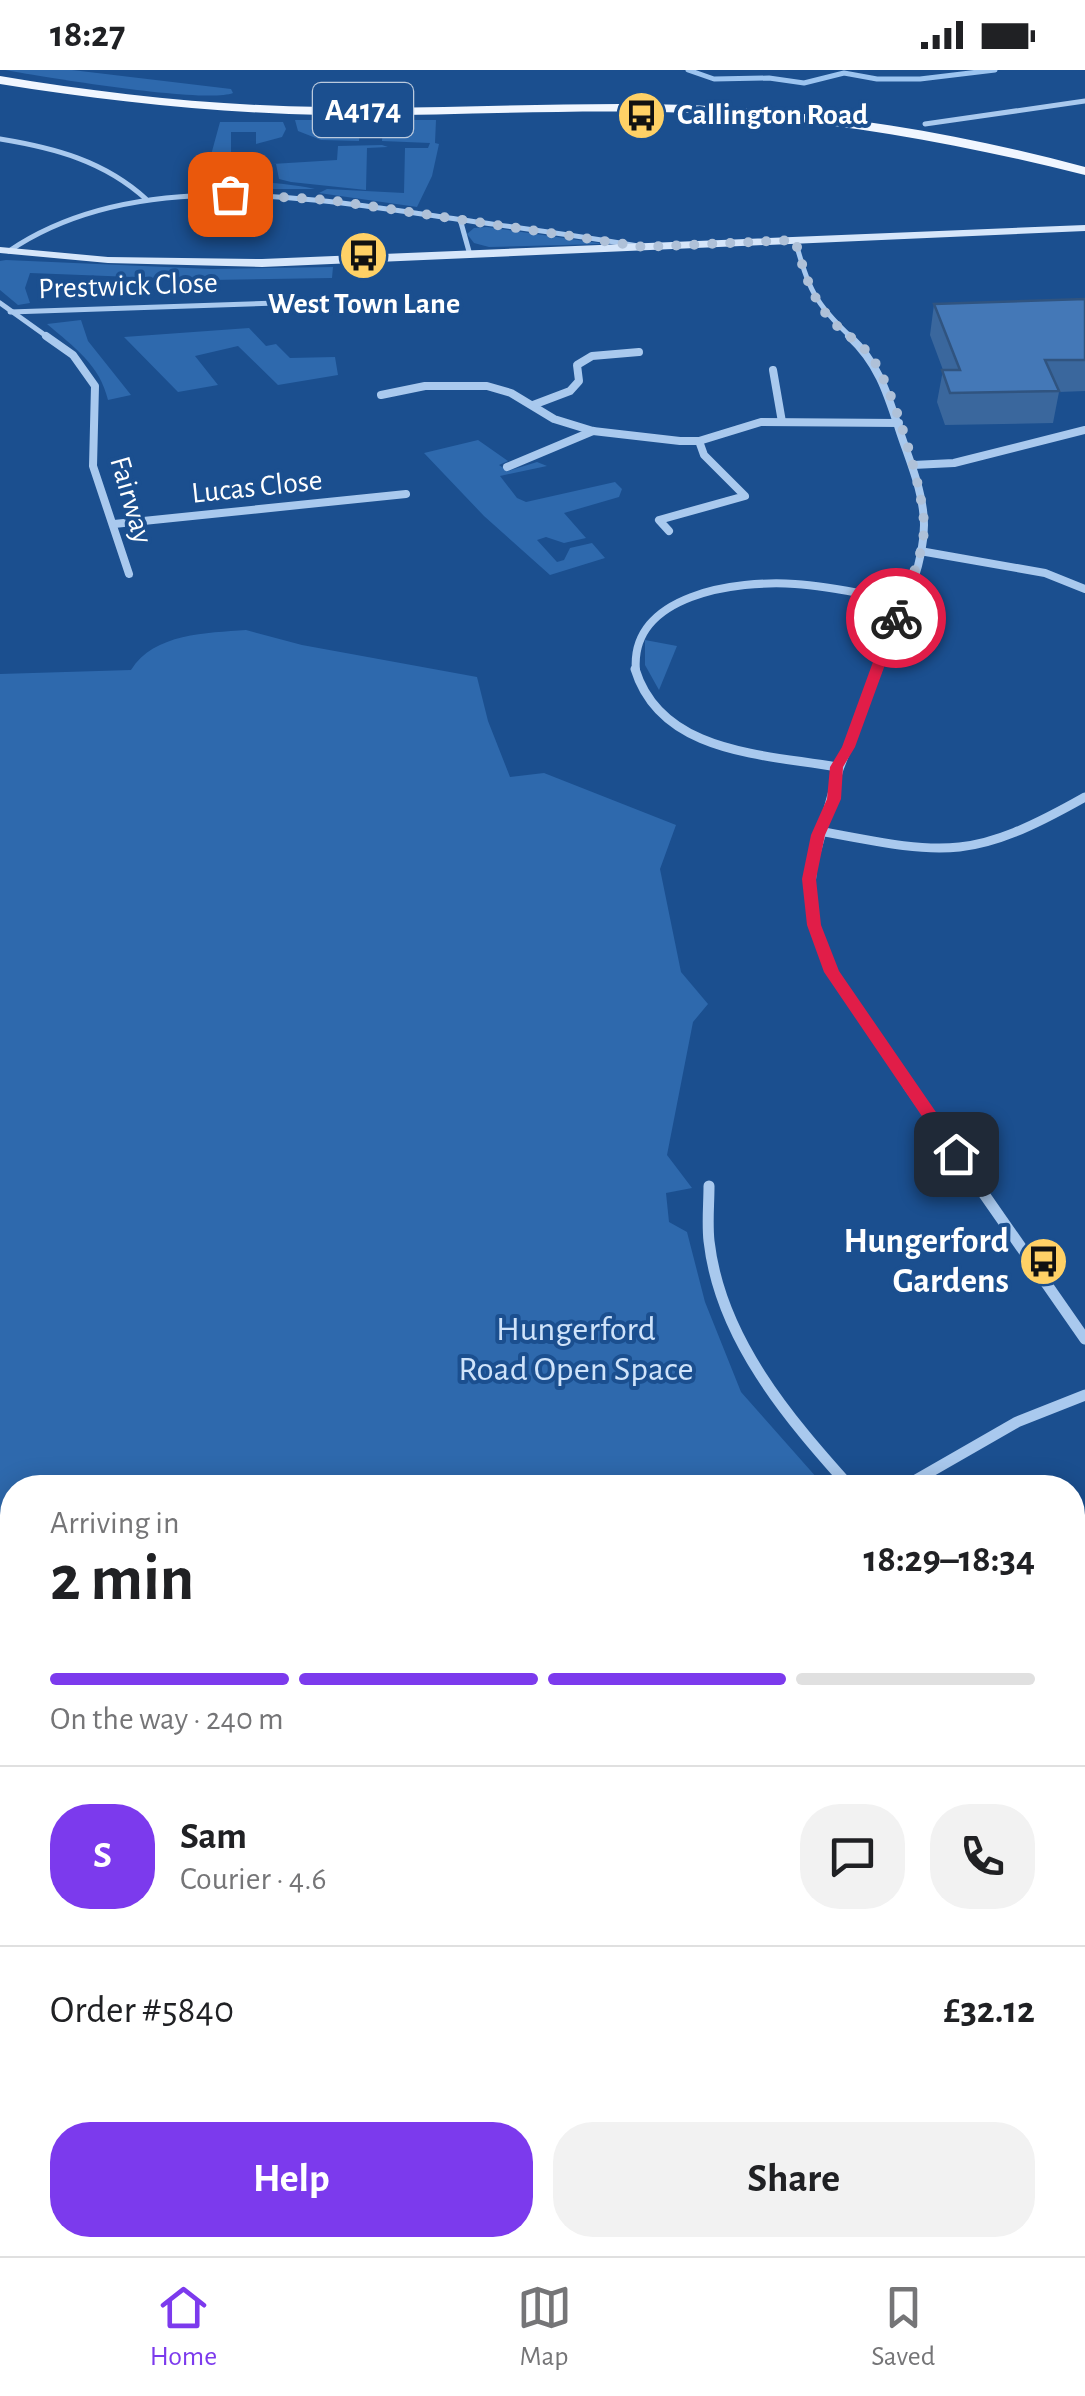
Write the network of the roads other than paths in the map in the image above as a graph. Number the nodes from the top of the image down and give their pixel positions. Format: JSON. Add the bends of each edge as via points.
{"nodes":[{"id":1,"x":0,"y":80,"type":"edge"},
{"id":2,"x":1085,"y":101,"type":"edge"},
{"id":3,"x":925,"y":124,"type":"dead end"},
{"id":4,"x":0,"y":139,"type":"edge"},
{"id":5,"x":940,"y":140,"type":"junction"},
{"id":6,"x":1085,"y":171,"type":"edge"},
{"id":7,"x":1085,"y":179,"type":"edge"},
{"id":8,"x":146,"y":199,"type":"junction"},
{"id":9,"x":460,"y":219,"type":"junction"},
{"id":10,"x":1085,"y":228,"type":"edge"},
{"id":11,"x":795,"y":240,"type":"junction"},
{"id":12,"x":644,"y":247,"type":"junction"},
{"id":13,"x":5,"y":250,"type":"edge"},
{"id":14,"x":470,"y":255,"type":"junction"},
{"id":15,"x":308,"y":302,"type":"dead end"},
{"id":16,"x":0,"y":304,"type":"edge"},
{"id":17,"x":10,"y":312,"type":"junction"},
{"id":18,"x":638,"y":352,"type":"dead end"},
{"id":19,"x":773,"y":370,"type":"dead end"},
{"id":20,"x":381,"y":395,"type":"dead end"},
{"id":21,"x":533,"y":405,"type":"junction"},
{"id":22,"x":782,"y":422,"type":"junction"},
{"id":23,"x":899,"y":423,"type":"junction"},
{"id":24,"x":1085,"y":430,"type":"edge"},
{"id":25,"x":593,"y":431,"type":"junction"},
{"id":26,"x":700,"y":441,"type":"junction"},
{"id":27,"x":913,"y":465,"type":"junction"},
{"id":28,"x":507,"y":466,"type":"dead end"},
{"id":29,"x":406,"y":494,"type":"dead end"},
{"id":30,"x":114,"y":524,"type":"junction"},
{"id":31,"x":669,"y":531,"type":"dead end"},
{"id":32,"x":920,"y":551,"type":"junction"},
{"id":33,"x":130,"y":574,"type":"dead end"},
{"id":34,"x":1085,"y":590,"type":"edge"},
{"id":35,"x":902,"y":602,"type":"junction"},
{"id":36,"x":836,"y":767,"type":"junction"},
{"id":37,"x":1085,"y":798,"type":"edge"},
{"id":38,"x":820,"y":831,"type":"junction"},
{"id":39,"x":709,"y":1186,"type":"dead end"},
{"id":40,"x":1085,"y":1339,"type":"edge"},
{"id":41,"x":1085,"y":1396,"type":"edge"},
{"id":42,"x":839,"y":1475,"type":"edge"},
{"id":43,"x":925,"y":1475,"type":"edge"}],
"edges":[{"from":1,"to":5,"type":"main road","number":"A4174","via":[[165,104],[280,110],[719,111]]},
{"from":2,"to":3,"type":"street"},
{"from":4,"to":8,"type":"street","via":[[106,166]]},
{"from":5,"to":6,"type":"main road","number":"A4174"},
{"from":5,"to":7,"type":"main road","number":"A4174"},
{"from":8,"to":9,"type":"street","via":[[280,196]]},
{"from":8,"to":13,"type":"street"},
{"from":9,"to":12,"type":"street"},
{"from":9,"to":14,"type":"street"},
{"from":10,"to":11,"type":"main road"},
{"from":11,"to":12,"type":"main road"},
{"from":11,"to":23,"type":"street","via":[[821,308],[870,355]]},
{"from":12,"to":14,"type":"main road"},
{"from":13,"to":14,"type":"main road","via":[[229,263]]},
{"from":15,"to":17,"type":"street","name":"Prestwick Close"},
{"from":16,"to":17,"type":"street","name":"Fairway"},
{"from":17,"to":30,"type":"street","name":"Fairway","via":[[73,355],[95,386],[92,466]]},
{"from":18,"to":21,"type":"street","via":[[592,356],[577,365],[579,381],[570,391]]},
{"from":19,"to":22,"type":"street"},
{"from":20,"to":21,"type":"street","via":[[487,386]]},
{"from":21,"to":25,"type":"street"},
{"from":22,"to":23,"type":"street"},
{"from":22,"to":26,"type":"street"},
{"from":23,"to":27,"type":"street"},
{"from":24,"to":27,"type":"street","via":[[954,463]]},
{"from":25,"to":26,"type":"street"},
{"from":25,"to":28,"type":"street"},
{"from":26,"to":31,"type":"street","via":[[704,455],[745,496],[659,520]]},
{"from":27,"to":32,"type":"street","via":[[922,496]]},
{"from":29,"to":30,"type":"street","name":"Lucas Close"},
{"from":30,"to":33,"type":"street","name":"Fairway"},
{"from":32,"to":34,"type":"street","via":[[1045,573]]},
{"from":32,"to":35,"type":"street"},
{"from":35,"to":36,"type":"street"},
{"from":35,"to":36,"type":"street","via":[[784,583],[745,584],[695,596],[660,613],[637,635],[638,684],[678,727],[718,745]]},
{"from":36,"to":38,"type":"street","via":[[834,799]]},
{"from":37,"to":38,"type":"street","via":[[995,842],[959,850],[928,851]]},
{"from":38,"to":40,"type":"street","via":[[809,879],[814,925],[832,972]]},
{"from":39,"to":42,"type":"street","via":[[709,1246],[726,1308],[755,1368]]},
{"from":41,"to":43,"type":"street","via":[[1017,1422]]}]}
